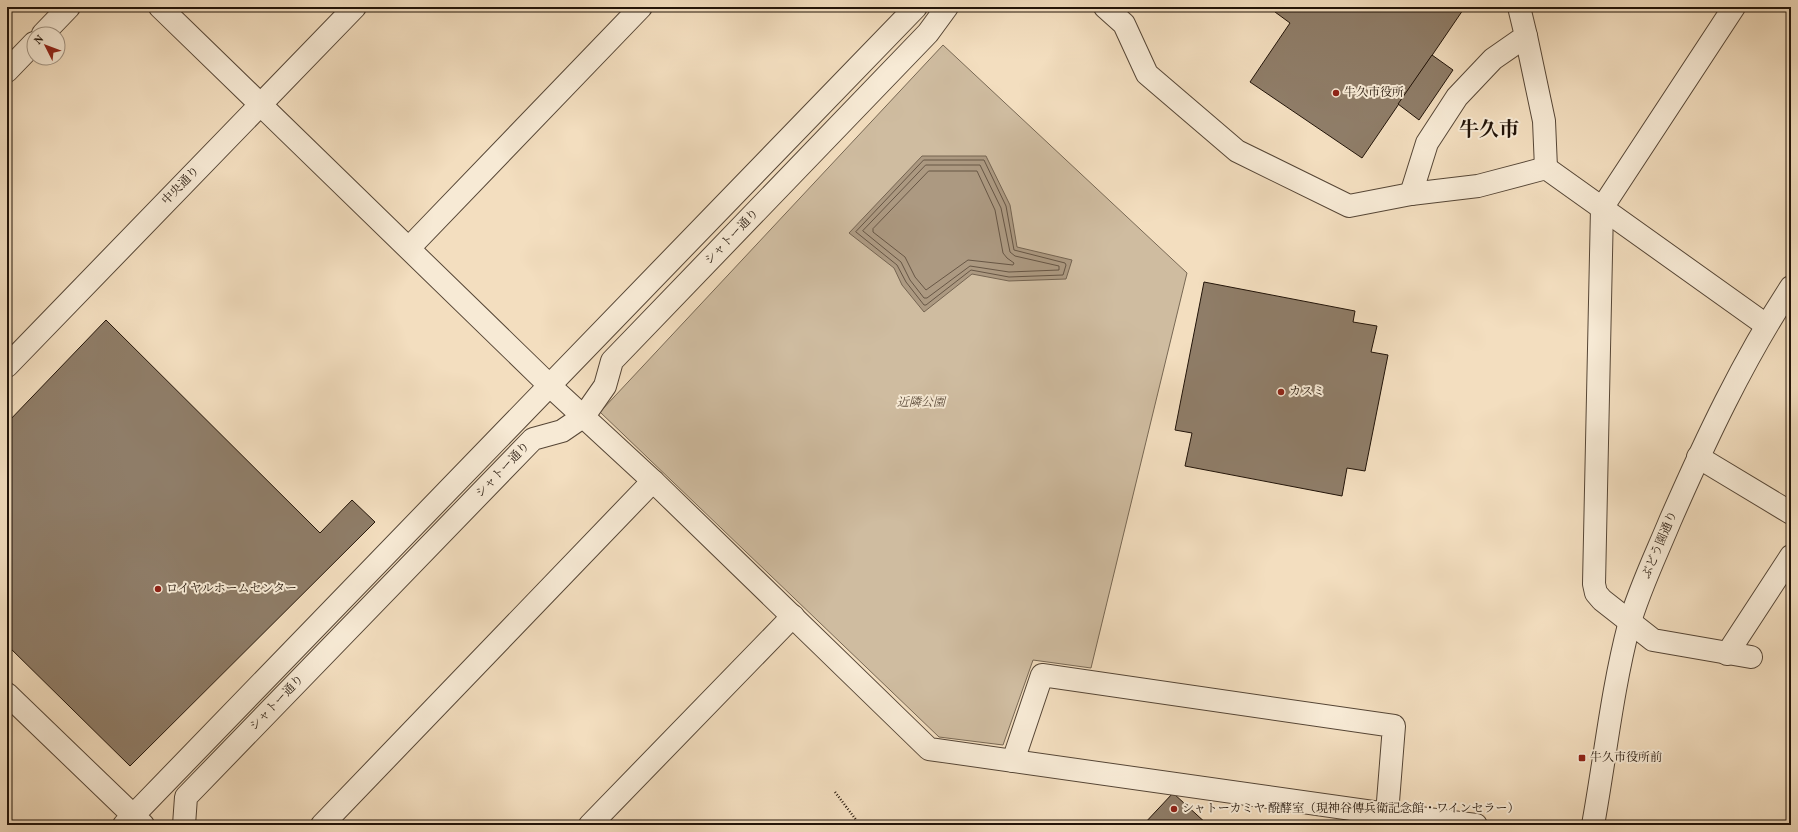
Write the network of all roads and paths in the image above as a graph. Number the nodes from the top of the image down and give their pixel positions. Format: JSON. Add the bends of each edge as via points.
{"nodes":[{"id":1,"x":69,"y":7,"type":"edge"},
{"id":2,"x":160,"y":7,"type":"edge"},
{"id":3,"x":355,"y":7,"type":"edge"},
{"id":4,"x":641,"y":7,"type":"edge"},
{"id":5,"x":947,"y":7,"type":"edge"},
{"id":6,"x":1105,"y":7,"type":"edge"},
{"id":7,"x":1519,"y":7,"type":"edge"},
{"id":8,"x":1734,"y":7,"type":"edge"},
{"id":9,"x":909,"y":10,"type":"edge"},
{"id":10,"x":51,"y":26,"type":"edge"},
{"id":11,"x":1526,"y":36,"type":"junction"},
{"id":12,"x":26,"y":51,"type":"edge"},
{"id":13,"x":7,"y":71,"type":"edge"},
{"id":14,"x":261,"y":105,"type":"junction"},
{"id":15,"x":1546,"y":168,"type":"junction"},
{"id":16,"x":1411,"y":194,"type":"junction"},
{"id":17,"x":1602,"y":208,"type":"junction"},
{"id":18,"x":409,"y":248,"type":"junction"},
{"id":19,"x":1791,"y":287,"type":"edge"},
{"id":20,"x":1766,"y":325,"type":"junction"},
{"id":21,"x":7,"y":366,"type":"edge"},
{"id":22,"x":549,"y":385,"type":"junction"},
{"id":23,"x":584,"y":416,"type":"junction"},
{"id":24,"x":1698,"y":457,"type":"junction"},
{"id":25,"x":653,"y":481,"type":"junction"},
{"id":26,"x":1791,"y":513,"type":"edge"},
{"id":27,"x":1791,"y":556,"type":"edge"},
{"id":28,"x":793,"y":616,"type":"junction"},
{"id":29,"x":1630,"y":624,"type":"junction"},
{"id":30,"x":1727,"y":654,"type":"junction"},
{"id":31,"x":1750,"y":657,"type":"dead end"},
{"id":32,"x":7,"y":694,"type":"edge"},
{"id":33,"x":1013,"y":761,"type":"junction"},
{"id":34,"x":835,"y":792,"type":"dead end"},
{"id":35,"x":1387,"y":814,"type":"junction"},
{"id":36,"x":134,"y":822,"type":"edge"},
{"id":37,"x":184,"y":825,"type":"edge"},
{"id":38,"x":322,"y":825,"type":"edge"},
{"id":39,"x":590,"y":825,"type":"edge"},
{"id":40,"x":860,"y":825,"type":"edge"},
{"id":41,"x":1476,"y":825,"type":"edge"},
{"id":42,"x":1594,"y":825,"type":"edge"}],
"edges":[{"from":1,"to":10,"type":"street"},
{"from":2,"to":14,"type":"street"},
{"from":3,"to":14,"type":"street","name":"中央通り"},
{"from":4,"to":18,"type":"street"},
{"from":5,"to":23,"type":"street","name":"シャトー通り","via":[[928,32],[612,361],[605,386]]},
{"from":6,"to":16,"type":"street","via":[[1124,24],[1147,74],[1237,151],[1349,206]]},
{"from":7,"to":11,"type":"street"},
{"from":8,"to":17,"type":"street"},
{"from":9,"to":22,"type":"street"},
{"from":11,"to":15,"type":"street","via":[[1544,122]]},
{"from":11,"to":16,"type":"street","via":[[1493,59],[1457,97],[1427,143]]},
{"from":12,"to":13,"type":"street"},
{"from":14,"to":18,"type":"street"},
{"from":14,"to":21,"type":"street","name":"中央通り"},
{"from":15,"to":16,"type":"street","via":[[1478,186]]},
{"from":15,"to":17,"type":"street"},
{"from":17,"to":20,"type":"street"},
{"from":17,"to":29,"type":"street","via":[[1594,584],[1596,593],[1602,600]]},
{"from":18,"to":22,"type":"street"},
{"from":19,"to":20,"type":"street","name":"ぶどう園通り"},
{"from":20,"to":24,"type":"street","name":"ぶどう園通り"},
{"from":22,"to":23,"type":"street"},
{"from":22,"to":36,"type":"street"},
{"from":23,"to":25,"type":"street"},
{"from":23,"to":37,"type":"street","name":"シャトー通り","via":[[562,431],[534,439],[528,444],[186,797]]},
{"from":24,"to":26,"type":"street"},
{"from":24,"to":29,"type":"street","name":"ぶどう園通り","via":[[1646,578]]},
{"from":25,"to":28,"type":"street"},
{"from":25,"to":38,"type":"street"},
{"from":27,"to":30,"type":"street"},
{"from":28,"to":33,"type":"street","via":[[929,749]]},
{"from":28,"to":39,"type":"street"},
{"from":29,"to":30,"type":"street","via":[[1653,640]]},
{"from":29,"to":42,"type":"street","name":"ぶどう園通り"},
{"from":30,"to":31,"type":"street"},
{"from":32,"to":36,"type":"street"},
{"from":33,"to":35,"type":"street"},
{"from":33,"to":35,"type":"street","via":[[1042,675],[1394,726]]},
{"from":34,"to":40,"type":"path"},
{"from":35,"to":41,"type":"street"}]}
